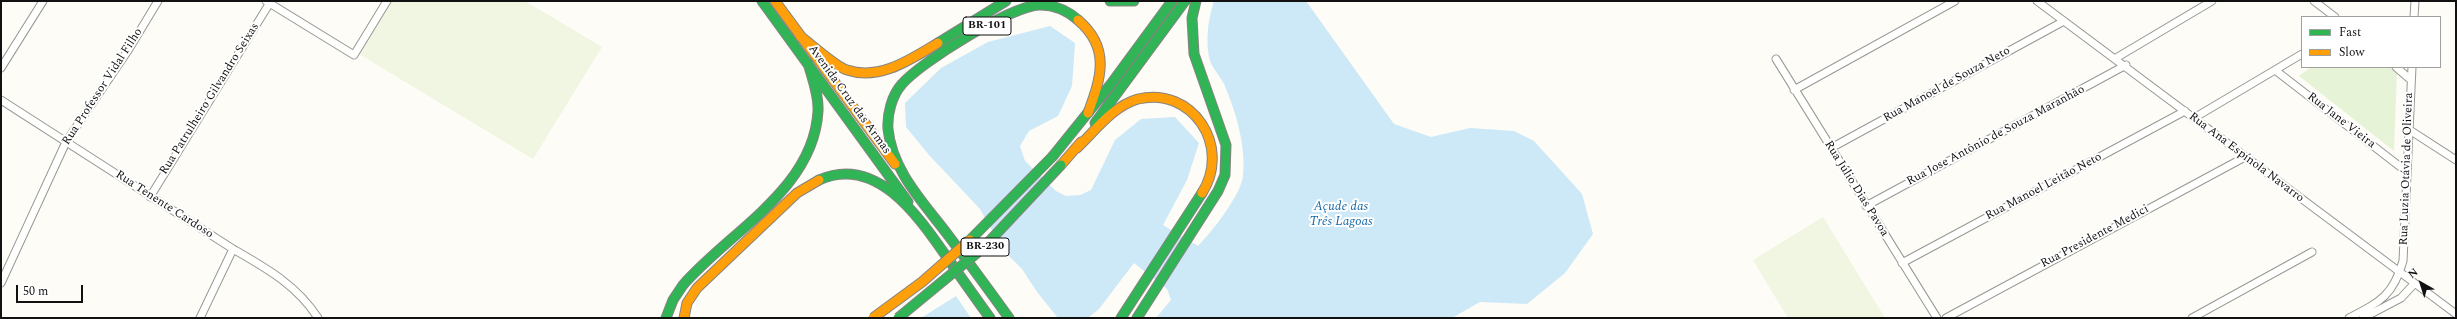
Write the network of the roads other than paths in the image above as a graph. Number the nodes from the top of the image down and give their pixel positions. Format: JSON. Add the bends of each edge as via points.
{"nodes":[{"id":1,"x":43,"y":1,"type":"edge"},
{"id":2,"x":158,"y":1,"type":"edge"},
{"id":3,"x":387,"y":1,"type":"edge"},
{"id":4,"x":762,"y":1,"type":"edge"},
{"id":5,"x":775,"y":1,"type":"edge"},
{"id":6,"x":1006,"y":1,"type":"edge"},
{"id":7,"x":1110,"y":1,"type":"edge"},
{"id":8,"x":1134,"y":1,"type":"edge"},
{"id":9,"x":1172,"y":1,"type":"edge"},
{"id":10,"x":1185,"y":1,"type":"edge"},
{"id":11,"x":1196,"y":1,"type":"edge"},
{"id":12,"x":1955,"y":1,"type":"edge"},
{"id":13,"x":2038,"y":1,"type":"edge"},
{"id":14,"x":2212,"y":1,"type":"edge"},
{"id":15,"x":2314,"y":1,"type":"edge"},
{"id":16,"x":2415,"y":1,"type":"edge"},
{"id":17,"x":269,"y":2,"type":"edge"},
{"id":18,"x":2334,"y":16,"type":"edge"},
{"id":19,"x":2414,"y":16,"type":"edge"},
{"id":20,"x":2064,"y":21,"type":"junction"},
{"id":21,"x":800,"y":36,"type":"junction"},
{"id":22,"x":2301,"y":55,"type":"edge"},
{"id":23,"x":2116,"y":58,"type":"junction"},
{"id":24,"x":1776,"y":59,"type":"dead end"},
{"id":25,"x":808,"y":63,"type":"junction"},
{"id":26,"x":2126,"y":65,"type":"junction"},
{"id":27,"x":1,"y":68,"type":"edge"},
{"id":28,"x":2397,"y":68,"type":"edge"},
{"id":29,"x":2412,"y":68,"type":"edge"},
{"id":30,"x":2275,"y":70,"type":"junction"},
{"id":31,"x":2411,"y":80,"type":"junction"},
{"id":32,"x":1794,"y":90,"type":"junction"},
{"id":33,"x":1,"y":100,"type":"edge"},
{"id":34,"x":2185,"y":111,"type":"junction"},
{"id":35,"x":1088,"y":113,"type":"junction"},
{"id":36,"x":2194,"y":118,"type":"junction"},
{"id":37,"x":2408,"y":129,"type":"junction"},
{"id":38,"x":66,"y":142,"type":"junction"},
{"id":39,"x":1077,"y":148,"type":"junction"},
{"id":40,"x":1831,"y":148,"type":"junction"},
{"id":41,"x":2244,"y":157,"type":"junction"},
{"id":42,"x":2456,"y":160,"type":"edge"},
{"id":43,"x":2407,"y":172,"type":"junction"},
{"id":44,"x":904,"y":175,"type":"junction"},
{"id":45,"x":150,"y":197,"type":"junction"},
{"id":46,"x":1866,"y":206,"type":"junction"},
{"id":47,"x":916,"y":214,"type":"junction"},
{"id":48,"x":233,"y":249,"type":"junction"},
{"id":49,"x":2312,"y":252,"type":"dead end"},
{"id":50,"x":1902,"y":263,"type":"junction"},
{"id":51,"x":2400,"y":273,"type":"junction"},
{"id":52,"x":1,"y":283,"type":"edge"},
{"id":53,"x":2414,"y":284,"type":"junction"},
{"id":54,"x":2456,"y":314,"type":"edge"},
{"id":55,"x":200,"y":318,"type":"edge"},
{"id":56,"x":318,"y":318,"type":"edge"},
{"id":57,"x":666,"y":318,"type":"edge"},
{"id":58,"x":684,"y":318,"type":"edge"},
{"id":59,"x":873,"y":318,"type":"edge"},
{"id":60,"x":898,"y":318,"type":"edge"},
{"id":61,"x":990,"y":318,"type":"edge"},
{"id":62,"x":1009,"y":318,"type":"edge"},
{"id":63,"x":1121,"y":318,"type":"edge"},
{"id":64,"x":1137,"y":318,"type":"edge"},
{"id":65,"x":1937,"y":318,"type":"edge"},
{"id":66,"x":1946,"y":318,"type":"edge"},
{"id":67,"x":2192,"y":318,"type":"edge"},
{"id":68,"x":2349,"y":318,"type":"edge"},
{"id":69,"x":2363,"y":318,"type":"edge"}],
"edges":[{"from":1,"to":27,"type":"street"},
{"from":2,"to":38,"type":"street","name":"Rua Professor Vidal Filho"},
{"from":3,"to":17,"type":"street","via":[[354,55]]},
{"from":4,"to":25,"type":"main road","name":"Avenida Cruz das Armas"},
{"from":5,"to":21,"type":"main road","name":"Avenida Cruz das Armas"},
{"from":6,"to":21,"type":"main road","via":[[904,63],[870,74],[846,70]]},
{"from":7,"to":8,"type":"main road"},
{"from":9,"to":35,"type":"main road"},
{"from":10,"to":39,"type":"main road","number":"BR-230"},
{"from":11,"to":64,"type":"main road","via":[[1190,21],[1190,37],[1194,57],[1226,144],[1225,175],[1218,191]]},
{"from":12,"to":32,"type":"street"},
{"from":13,"to":20,"type":"street","name":"Rua Ana Espínola Navarro"},
{"from":14,"to":23,"type":"street"},
{"from":15,"to":18,"type":"street"},
{"from":16,"to":19,"type":"street"},
{"from":17,"to":45,"type":"street","name":"Rua Patrulheiro Gilvandro Seixas"},
{"from":20,"to":23,"type":"street","name":"Rua Ana Espínola Navarro"},
{"from":20,"to":40,"type":"street","name":"Rua Manoel de Souza Neto"},
{"from":21,"to":44,"type":"main road","name":"Avenida Cruz das Armas"},
{"from":22,"to":30,"type":"street"},
{"from":23,"to":26,"type":"street","name":"Rua Ana Espínola Navarro"},
{"from":24,"to":32,"type":"street","name":"Rua Júlio Dias Pavoa"},
{"from":25,"to":47,"type":"main road","name":"Avenida Cruz das Armas"},
{"from":25,"to":57,"type":"main road","via":[[817,94],[818,112],[815,135],[807,155],[796,173],[765,206],[683,284],[670,304]]},
{"from":26,"to":34,"type":"street","name":"Rua Ana Espínola Navarro"},
{"from":26,"to":46,"type":"street","name":"Rua Jose Antônio de Souza Maranhão"},
{"from":28,"to":31,"type":"street"},
{"from":29,"to":31,"type":"street","name":"Rua Luzia Otávia de Oliveira"},
{"from":30,"to":36,"type":"street"},
{"from":30,"to":43,"type":"street","name":"Rua Jane Vieira"},
{"from":31,"to":37,"type":"street","name":"Rua Luzia Otávia de Oliveira"},
{"from":32,"to":40,"type":"street","name":"Rua Júlio Dias Pavoa"},
{"from":33,"to":38,"type":"street","name":"Rua Tenente Cardoso"},
{"from":34,"to":36,"type":"street","name":"Rua Ana Espínola Navarro"},
{"from":34,"to":50,"type":"street","name":"Rua Manoel Leitão Neto"},
{"from":35,"to":44,"type":"main road","number":"BR-101","via":[[1101,70],[1097,45],[1080,20],[1068,12],[1055,6],[1024,7],[991,24],[910,75],[902,84],[890,106],[888,130]]},
{"from":35,"to":59,"type":"main road","number":"BR-101","bridge":true,"via":[[1014,198],[974,237]]},
{"from":36,"to":41,"type":"street","name":"Rua Ana Espínola Navarro"},
{"from":37,"to":42,"type":"street"},
{"from":37,"to":43,"type":"street","name":"Rua Luzia Otávia de Oliveira"},
{"from":38,"to":45,"type":"street","name":"Rua Tenente Cardoso"},
{"from":38,"to":52,"type":"street","name":"Rua Professor Vidal Filho"},
{"from":39,"to":60,"type":"main road","number":"BR-230","bridge":true,"via":[[983,248]]},
{"from":39,"to":63,"type":"main road","via":[[1120,110],[1138,99],[1159,98],[1185,107],[1195,115],[1207,133],[1214,160],[1206,187]]},
{"from":40,"to":46,"type":"street","name":"Rua Júlio Dias Pavoa"},
{"from":41,"to":51,"type":"street","name":"Rua Ana Espínola Navarro"},
{"from":41,"to":66,"type":"street","name":"Rua Presidente Medici"},
{"from":43,"to":51,"type":"street","name":"Rua Luzia Otávia de Oliveira","via":[[2405,244]]},
{"from":44,"to":62,"type":"main road","number":"BR-101"},
{"from":45,"to":48,"type":"street","name":"Rua Tenente Cardoso"},
{"from":46,"to":50,"type":"street","name":"Rua Júlio Dias Pavoa"},
{"from":47,"to":58,"type":"main road","via":[[883,185],[868,178],[843,174],[829,175],[812,182],[697,288],[687,303]]},
{"from":47,"to":61,"type":"main road"},
{"from":48,"to":55,"type":"street"},
{"from":48,"to":56,"type":"street","name":"Rua Tenente Cardoso","via":[[286,282]]},
{"from":49,"to":67,"type":"street"},
{"from":50,"to":65,"type":"street","name":"Rua Júlio Dias Pavoa"},
{"from":51,"to":53,"type":"street","name":"Rua Ana Espínola Navarro"},
{"from":51,"to":68,"type":"street","name":"Rua Luzia Otávia de Oliveira","via":[[2396,283],[2384,298]]},
{"from":53,"to":54,"type":"street","name":"Rua Ana Espínola Navarro"},
{"from":53,"to":69,"type":"street","via":[[2401,298]]}]}
